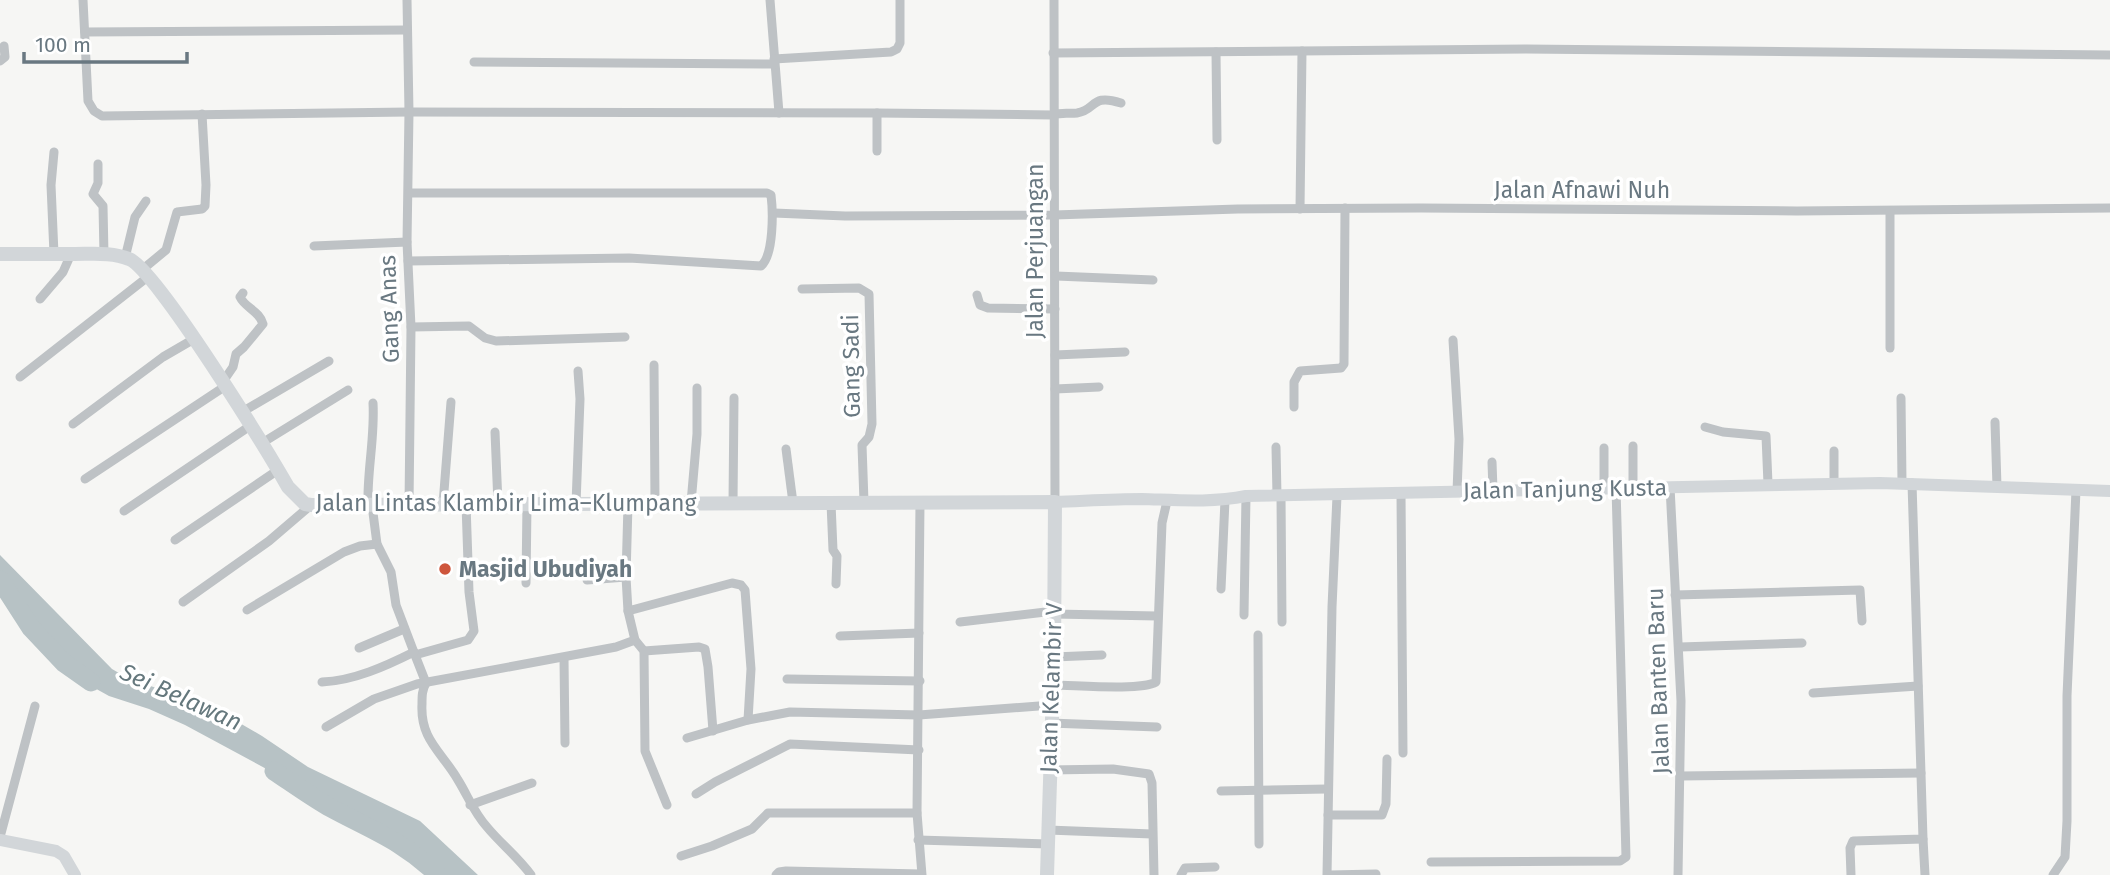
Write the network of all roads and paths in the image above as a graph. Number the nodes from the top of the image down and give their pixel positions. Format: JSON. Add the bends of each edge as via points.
{"nodes":[{"id":1,"x":83,"y":0,"type":"edge"},
{"id":2,"x":407,"y":0,"type":"edge"},
{"id":3,"x":771,"y":0,"type":"edge"},
{"id":4,"x":900,"y":0,"type":"edge"},
{"id":5,"x":1054,"y":0,"type":"edge"},
{"id":6,"x":407,"y":30,"type":"junction"},
{"id":7,"x":85,"y":32,"type":"junction"},
{"id":8,"x":4,"y":46,"type":"dead end"},
{"id":9,"x":1302,"y":51,"type":"junction"},
{"id":10,"x":1053,"y":52,"type":"junction"},
{"id":11,"x":1216,"y":52,"type":"junction"},
{"id":12,"x":2110,"y":55,"type":"edge"},
{"id":13,"x":0,"y":61,"type":"edge"},
{"id":14,"x":774,"y":61,"type":"junction"},
{"id":15,"x":474,"y":62,"type":"dead end"},
{"id":16,"x":1121,"y":103,"type":"dead end"},
{"id":17,"x":409,"y":113,"type":"junction"},
{"id":18,"x":779,"y":113,"type":"junction"},
{"id":19,"x":877,"y":113,"type":"junction"},
{"id":20,"x":202,"y":114,"type":"junction"},
{"id":21,"x":1053,"y":115,"type":"junction"},
{"id":22,"x":1217,"y":140,"type":"dead end"},
{"id":23,"x":877,"y":151,"type":"dead end"},
{"id":24,"x":54,"y":152,"type":"dead end"},
{"id":25,"x":98,"y":164,"type":"dead end"},
{"id":26,"x":409,"y":193,"type":"junction"},
{"id":27,"x":146,"y":201,"type":"dead end"},
{"id":28,"x":1345,"y":208,"type":"junction"},
{"id":29,"x":2110,"y":208,"type":"edge"},
{"id":30,"x":1300,"y":209,"type":"junction"},
{"id":31,"x":1890,"y":211,"type":"junction"},
{"id":32,"x":774,"y":213,"type":"junction"},
{"id":33,"x":1054,"y":215,"type":"junction"},
{"id":34,"x":407,"y":242,"type":"junction"},
{"id":35,"x":314,"y":246,"type":"dead end"},
{"id":36,"x":54,"y":254,"type":"junction"},
{"id":37,"x":71,"y":254,"type":"junction"},
{"id":38,"x":104,"y":255,"type":"junction"},
{"id":39,"x":0,"y":256,"type":"edge"},
{"id":40,"x":125,"y":258,"type":"junction"},
{"id":41,"x":408,"y":261,"type":"junction"},
{"id":42,"x":146,"y":273,"type":"junction"},
{"id":43,"x":1056,"y":276,"type":"junction"},
{"id":44,"x":1153,"y":280,"type":"dead end"},
{"id":45,"x":802,"y":289,"type":"dead end"},
{"id":46,"x":243,"y":293,"type":"dead end"},
{"id":47,"x":977,"y":295,"type":"dead end"},
{"id":48,"x":40,"y":299,"type":"dead end"},
{"id":49,"x":1055,"y":309,"type":"junction"},
{"id":50,"x":411,"y":327,"type":"junction"},
{"id":51,"x":625,"y":337,"type":"dead end"},
{"id":52,"x":194,"y":339,"type":"junction"},
{"id":53,"x":1453,"y":340,"type":"dead end"},
{"id":54,"x":1890,"y":348,"type":"dead end"},
{"id":55,"x":1125,"y":352,"type":"dead end"},
{"id":56,"x":1055,"y":355,"type":"junction"},
{"id":57,"x":329,"y":361,"type":"dead end"},
{"id":58,"x":654,"y":365,"type":"dead end"},
{"id":59,"x":578,"y":370,"type":"dead end"},
{"id":60,"x":20,"y":377,"type":"dead end"},
{"id":61,"x":223,"y":385,"type":"junction"},
{"id":62,"x":1100,"y":387,"type":"dead end"},
{"id":63,"x":697,"y":388,"type":"dead end"},
{"id":64,"x":1055,"y":389,"type":"junction"},
{"id":65,"x":348,"y":390,"type":"dead end"},
{"id":66,"x":734,"y":398,"type":"dead end"},
{"id":67,"x":1901,"y":398,"type":"dead end"},
{"id":68,"x":451,"y":402,"type":"dead end"},
{"id":69,"x":373,"y":403,"type":"dead end"},
{"id":70,"x":1294,"y":407,"type":"dead end"},
{"id":71,"x":242,"y":412,"type":"junction"},
{"id":72,"x":1995,"y":422,"type":"dead end"},
{"id":73,"x":72,"y":424,"type":"dead end"},
{"id":74,"x":250,"y":426,"type":"junction"},
{"id":75,"x":1705,"y":427,"type":"dead end"},
{"id":76,"x":495,"y":432,"type":"dead end"},
{"id":77,"x":262,"y":443,"type":"junction"},
{"id":78,"x":1633,"y":446,"type":"dead end"},
{"id":79,"x":1276,"y":447,"type":"dead end"},
{"id":80,"x":1604,"y":448,"type":"dead end"},
{"id":81,"x":786,"y":449,"type":"dead end"},
{"id":82,"x":1834,"y":451,"type":"dead end"},
{"id":83,"x":1492,"y":461,"type":"dead end"},
{"id":84,"x":278,"y":470,"type":"junction"},
{"id":85,"x":85,"y":478,"type":"dead end"},
{"id":86,"x":1907,"y":483,"type":"junction"},
{"id":87,"x":1768,"y":484,"type":"junction"},
{"id":88,"x":1835,"y":484,"type":"junction"},
{"id":89,"x":1610,"y":487,"type":"junction"},
{"id":90,"x":1633,"y":487,"type":"junction"},
{"id":91,"x":1670,"y":487,"type":"junction"},
{"id":92,"x":1997,"y":487,"type":"junction"},
{"id":93,"x":1493,"y":490,"type":"junction"},
{"id":94,"x":2076,"y":490,"type":"junction"},
{"id":95,"x":2110,"y":491,"type":"edge"},
{"id":96,"x":1457,"y":492,"type":"junction"},
{"id":97,"x":1401,"y":493,"type":"junction"},
{"id":98,"x":1246,"y":496,"type":"junction"},
{"id":99,"x":1279,"y":496,"type":"junction"},
{"id":100,"x":1337,"y":496,"type":"junction"},
{"id":101,"x":1225,"y":500,"type":"junction"},
{"id":102,"x":1167,"y":501,"type":"junction"},
{"id":103,"x":864,"y":502,"type":"junction"},
{"id":104,"x":920,"y":502,"type":"junction"},
{"id":105,"x":1055,"y":502,"type":"junction"},
{"id":106,"x":655,"y":503,"type":"junction"},
{"id":107,"x":691,"y":503,"type":"junction"},
{"id":108,"x":733,"y":503,"type":"junction"},
{"id":109,"x":793,"y":503,"type":"junction"},
{"id":110,"x":831,"y":503,"type":"junction"},
{"id":111,"x":443,"y":504,"type":"junction"},
{"id":112,"x":466,"y":504,"type":"junction"},
{"id":113,"x":498,"y":504,"type":"junction"},
{"id":114,"x":527,"y":504,"type":"junction"},
{"id":115,"x":576,"y":504,"type":"junction"},
{"id":116,"x":628,"y":504,"type":"junction"},
{"id":117,"x":311,"y":505,"type":"junction"},
{"id":118,"x":370,"y":505,"type":"junction"},
{"id":119,"x":409,"y":505,"type":"junction"},
{"id":120,"x":124,"y":511,"type":"dead end"},
{"id":121,"x":175,"y":540,"type":"dead end"},
{"id":122,"x":377,"y":544,"type":"junction"},
{"id":123,"x":626,"y":577,"type":"junction"},
{"id":124,"x":587,"y":580,"type":"dead end"},
{"id":125,"x":526,"y":583,"type":"dead end"},
{"id":126,"x":836,"y":584,"type":"dead end"},
{"id":127,"x":1221,"y":589,"type":"dead end"},
{"id":128,"x":1675,"y":595,"type":"junction"},
{"id":129,"x":183,"y":602,"type":"dead end"},
{"id":130,"x":247,"y":610,"type":"dead end"},
{"id":131,"x":628,"y":611,"type":"junction"},
{"id":132,"x":1054,"y":612,"type":"junction"},
{"id":133,"x":1244,"y":615,"type":"dead end"},
{"id":134,"x":1157,"y":616,"type":"junction"},
{"id":135,"x":1862,"y":621,"type":"dead end"},
{"id":136,"x":960,"y":622,"type":"dead end"},
{"id":137,"x":1282,"y":622,"type":"dead end"},
{"id":138,"x":404,"y":629,"type":"junction"},
{"id":139,"x":919,"y":633,"type":"junction"},
{"id":140,"x":1258,"y":635,"type":"dead end"},
{"id":141,"x":839,"y":636,"type":"dead end"},
{"id":142,"x":635,"y":640,"type":"junction"},
{"id":143,"x":1802,"y":643,"type":"dead end"},
{"id":144,"x":1680,"y":647,"type":"junction"},
{"id":145,"x":359,"y":648,"type":"dead end"},
{"id":146,"x":644,"y":650,"type":"junction"},
{"id":147,"x":414,"y":653,"type":"junction"},
{"id":148,"x":1102,"y":655,"type":"dead end"},
{"id":149,"x":1054,"y":657,"type":"junction"},
{"id":150,"x":564,"y":658,"type":"junction"},
{"id":151,"x":788,"y":680,"type":"dead end"},
{"id":152,"x":920,"y":681,"type":"junction"},
{"id":153,"x":322,"y":682,"type":"dead end"},
{"id":154,"x":426,"y":683,"type":"junction"},
{"id":155,"x":1053,"y":685,"type":"junction"},
{"id":156,"x":1918,"y":686,"type":"junction"},
{"id":157,"x":1813,"y":693,"type":"dead end"},
{"id":158,"x":1052,"y":705,"type":"junction"},
{"id":159,"x":35,"y":706,"type":"dead end"},
{"id":160,"x":919,"y":715,"type":"junction"},
{"id":161,"x":748,"y":720,"type":"junction"},
{"id":162,"x":1051,"y":723,"type":"junction"},
{"id":163,"x":326,"y":727,"type":"dead end"},
{"id":164,"x":1157,"y":727,"type":"dead end"},
{"id":165,"x":713,"y":731,"type":"junction"},
{"id":166,"x":687,"y":738,"type":"dead end"},
{"id":167,"x":565,"y":743,"type":"dead end"},
{"id":168,"x":919,"y":750,"type":"junction"},
{"id":169,"x":1403,"y":753,"type":"dead end"},
{"id":170,"x":1387,"y":759,"type":"dead end"},
{"id":171,"x":1049,"y":770,"type":"junction"},
{"id":172,"x":1921,"y":774,"type":"junction"},
{"id":173,"x":1681,"y":776,"type":"junction"},
{"id":174,"x":532,"y":783,"type":"dead end"},
{"id":175,"x":1328,"y":789,"type":"junction"},
{"id":176,"x":1221,"y":791,"type":"dead end"},
{"id":177,"x":1258,"y":792,"type":"junction"},
{"id":178,"x":696,"y":794,"type":"dead end"},
{"id":179,"x":470,"y":804,"type":"junction"},
{"id":180,"x":667,"y":805,"type":"dead end"},
{"id":181,"x":917,"y":813,"type":"junction"},
{"id":182,"x":1328,"y":815,"type":"junction"},
{"id":183,"x":1152,"y":834,"type":"junction"},
{"id":184,"x":1048,"y":837,"type":"junction"},
{"id":185,"x":0,"y":839,"type":"edge"},
{"id":186,"x":1923,"y":839,"type":"junction"},
{"id":187,"x":918,"y":840,"type":"junction"},
{"id":188,"x":1259,"y":844,"type":"dead end"},
{"id":189,"x":681,"y":856,"type":"dead end"},
{"id":190,"x":1431,"y":862,"type":"dead end"},
{"id":191,"x":1215,"y":867,"type":"dead end"},
{"id":192,"x":1376,"y":874,"type":"edge"},
{"id":193,"x":75,"y":875,"type":"edge"},
{"id":194,"x":531,"y":875,"type":"edge"},
{"id":195,"x":776,"y":875,"type":"edge"},
{"id":196,"x":922,"y":875,"type":"edge"},
{"id":197,"x":1047,"y":875,"type":"edge"},
{"id":198,"x":1154,"y":875,"type":"edge"},
{"id":199,"x":1181,"y":875,"type":"edge"},
{"id":200,"x":1329,"y":875,"type":"edge"},
{"id":201,"x":1678,"y":875,"type":"edge"},
{"id":202,"x":1850,"y":875,"type":"edge"},
{"id":203,"x":1925,"y":875,"type":"edge"},
{"id":204,"x":2053,"y":875,"type":"edge"}],
"edges":[{"from":1,"to":7,"type":"street"},
{"from":2,"to":6,"type":"street","name":"Gang Anas"},
{"from":3,"to":14,"type":"street"},
{"from":4,"to":14,"type":"street","via":[[900,43],[891,52]]},
{"from":5,"to":10,"type":"street","name":"Jalan Perjuangan"},
{"from":6,"to":7,"type":"street"},
{"from":6,"to":17,"type":"street","name":"Gang Anas"},
{"from":7,"to":20,"type":"street","via":[[88,101],[97,114]]},
{"from":8,"to":13,"type":"street","via":[[5,57]]},
{"from":9,"to":11,"type":"street"},
{"from":9,"to":12,"type":"street"},
{"from":9,"to":30,"type":"street"},
{"from":10,"to":11,"type":"street"},
{"from":10,"to":21,"type":"street","name":"Jalan Perjuangan"},
{"from":11,"to":22,"type":"street"},
{"from":14,"to":15,"type":"street"},
{"from":14,"to":18,"type":"street"},
{"from":16,"to":21,"type":"street","via":[[1096,101],[1080,112]]},
{"from":17,"to":18,"type":"street"},
{"from":17,"to":20,"type":"street"},
{"from":17,"to":26,"type":"street","name":"Gang Anas"},
{"from":18,"to":19,"type":"street"},
{"from":19,"to":21,"type":"street"},
{"from":19,"to":23,"type":"street"},
{"from":20,"to":42,"type":"street","via":[[205,206],[177,212],[166,250]]},
{"from":21,"to":33,"type":"street","name":"Jalan Perjuangan"},
{"from":24,"to":36,"type":"street"},
{"from":25,"to":38,"type":"street","via":[[93,194],[103,206]]},
{"from":26,"to":32,"type":"street","via":[[767,193]]},
{"from":26,"to":34,"type":"street","name":"Gang Anas"},
{"from":27,"to":40,"type":"street","via":[[135,217]]},
{"from":28,"to":30,"type":"street","name":"Jalan Afnawi Nuh"},
{"from":28,"to":31,"type":"street","name":"Jalan Afnawi Nuh"},
{"from":28,"to":70,"type":"street","via":[[1344,364],[1300,371],[1294,382]]},
{"from":29,"to":31,"type":"street","name":"Jalan Afnawi Nuh"},
{"from":30,"to":33,"type":"street","name":"Jalan Afnawi Nuh"},
{"from":31,"to":54,"type":"street"},
{"from":32,"to":33,"type":"street","name":"Jalan Afnawi Nuh"},
{"from":32,"to":41,"type":"street","via":[[767,258],[761,266],[629,258]]},
{"from":33,"to":43,"type":"street","name":"Jalan Perjuangan"},
{"from":34,"to":35,"type":"street"},
{"from":34,"to":41,"type":"street","name":"Gang Anas"},
{"from":36,"to":37,"type":"main road","name":"Jalan Lintas Klambir Lima–Klumpang"},
{"from":36,"to":39,"type":"main road","name":"Jalan Lintas Klambir Lima–Klumpang"},
{"from":37,"to":38,"type":"main road","name":"Jalan Lintas Klambir Lima–Klumpang"},
{"from":37,"to":48,"type":"street","via":[[63,272]]},
{"from":38,"to":40,"type":"main road","name":"Jalan Lintas Klambir Lima–Klumpang"},
{"from":40,"to":42,"type":"main road","name":"Jalan Lintas Klambir Lima–Klumpang"},
{"from":41,"to":50,"type":"street","name":"Gang Anas"},
{"from":42,"to":52,"type":"main road","name":"Jalan Lintas Klambir Lima–Klumpang"},
{"from":42,"to":60,"type":"street"},
{"from":43,"to":44,"type":"street"},
{"from":43,"to":49,"type":"street","name":"Jalan Perjuangan"},
{"from":45,"to":103,"type":"street","name":"Gang Sadi","via":[[859,288],[869,294],[872,424],[862,445]]},
{"from":46,"to":61,"type":"street","via":[[242,301],[263,324],[237,352]]},
{"from":47,"to":49,"type":"street","via":[[980,305],[988,308]]},
{"from":49,"to":56,"type":"street","name":"Jalan Perjuangan"},
{"from":50,"to":51,"type":"street","via":[[468,326],[496,341]]},
{"from":50,"to":119,"type":"street","name":"Gang Anas"},
{"from":52,"to":61,"type":"main road","name":"Jalan Lintas Klambir Lima–Klumpang"},
{"from":52,"to":73,"type":"street"},
{"from":53,"to":96,"type":"street"},
{"from":55,"to":56,"type":"street"},
{"from":56,"to":64,"type":"street","name":"Jalan Perjuangan"},
{"from":57,"to":71,"type":"street"},
{"from":58,"to":106,"type":"street"},
{"from":59,"to":115,"type":"street"},
{"from":61,"to":71,"type":"main road","name":"Jalan Lintas Klambir Lima–Klumpang"},
{"from":61,"to":85,"type":"street"},
{"from":62,"to":64,"type":"street"},
{"from":63,"to":107,"type":"street"},
{"from":64,"to":105,"type":"street","name":"Jalan Perjuangan"},
{"from":65,"to":77,"type":"street"},
{"from":66,"to":108,"type":"street"},
{"from":67,"to":86,"type":"street"},
{"from":68,"to":111,"type":"street"},
{"from":69,"to":118,"type":"street"},
{"from":71,"to":74,"type":"main road","name":"Jalan Lintas Klambir Lima–Klumpang"},
{"from":72,"to":92,"type":"street"},
{"from":74,"to":77,"type":"main road","name":"Jalan Lintas Klambir Lima–Klumpang"},
{"from":74,"to":120,"type":"street"},
{"from":75,"to":87,"type":"street","via":[[1766,436]]},
{"from":76,"to":113,"type":"street"},
{"from":77,"to":84,"type":"main road","name":"Jalan Lintas Klambir Lima–Klumpang"},
{"from":78,"to":90,"type":"street"},
{"from":79,"to":99,"type":"street"},
{"from":80,"to":89,"type":"street"},
{"from":81,"to":109,"type":"street"},
{"from":82,"to":88,"type":"street"},
{"from":83,"to":93,"type":"street"},
{"from":84,"to":117,"type":"main road","name":"Jalan Lintas Klambir Lima–Klumpang","via":[[301,501]]},
{"from":84,"to":121,"type":"street"},
{"from":86,"to":88,"type":"street","name":"Jalan Tanjung Kusta"},
{"from":86,"to":92,"type":"street","name":"Jalan Tanjung Kusta"},
{"from":86,"to":156,"type":"street"},
{"from":87,"to":88,"type":"street","name":"Jalan Tanjung Kusta"},
{"from":87,"to":91,"type":"street","name":"Jalan Tanjung Kusta"},
{"from":89,"to":90,"type":"street","name":"Jalan Tanjung Kusta"},
{"from":89,"to":93,"type":"street","name":"Jalan Tanjung Kusta"},
{"from":89,"to":190,"type":"street","via":[[1626,857],[1619,861]]},
{"from":90,"to":91,"type":"street","name":"Jalan Tanjung Kusta"},
{"from":91,"to":128,"type":"street","name":"Jalan Banten Baru"},
{"from":92,"to":94,"type":"street","name":"Jalan Tanjung Kusta"},
{"from":93,"to":96,"type":"street","name":"Jalan Tanjung Kusta"},
{"from":94,"to":95,"type":"street","name":"Jalan Tanjung Kusta"},
{"from":94,"to":204,"type":"street","via":[[2065,857]]},
{"from":96,"to":97,"type":"street","name":"Jalan Tanjung Kusta"},
{"from":97,"to":100,"type":"street","name":"Jalan Tanjung Kusta"},
{"from":97,"to":169,"type":"street"},
{"from":98,"to":99,"type":"street","name":"Jalan Tanjung Kusta"},
{"from":98,"to":101,"type":"street","name":"Jalan Tanjung Kusta"},
{"from":98,"to":133,"type":"street"},
{"from":99,"to":100,"type":"street","name":"Jalan Tanjung Kusta"},
{"from":99,"to":137,"type":"street"},
{"from":100,"to":175,"type":"street"},
{"from":101,"to":102,"type":"street","name":"Jalan Tanjung Kusta"},
{"from":101,"to":127,"type":"street"},
{"from":102,"to":105,"type":"street","name":"Jalan Tanjung Kusta"},
{"from":102,"to":134,"type":"street"},
{"from":103,"to":104,"type":"main road","name":"Jalan Lintas Klambir Lima–Klumpang"},
{"from":103,"to":110,"type":"main road","name":"Jalan Lintas Klambir Lima–Klumpang"},
{"from":104,"to":105,"type":"main road","name":"Jalan Lintas Klambir Lima–Klumpang"},
{"from":104,"to":139,"type":"street"},
{"from":105,"to":132,"type":"main road","name":"Jalan Kelambir V"},
{"from":106,"to":107,"type":"main road","name":"Jalan Lintas Klambir Lima–Klumpang"},
{"from":106,"to":116,"type":"main road","name":"Jalan Lintas Klambir Lima–Klumpang"},
{"from":107,"to":108,"type":"main road","name":"Jalan Lintas Klambir Lima–Klumpang"},
{"from":108,"to":109,"type":"main road","name":"Jalan Lintas Klambir Lima–Klumpang"},
{"from":109,"to":110,"type":"main road","name":"Jalan Lintas Klambir Lima–Klumpang"},
{"from":110,"to":126,"type":"street"},
{"from":111,"to":112,"type":"main road","name":"Jalan Lintas Klambir Lima–Klumpang"},
{"from":111,"to":119,"type":"main road","name":"Jalan Lintas Klambir Lima–Klumpang"},
{"from":112,"to":113,"type":"main road","name":"Jalan Lintas Klambir Lima–Klumpang"},
{"from":112,"to":147,"type":"street","via":[[472,637]]},
{"from":113,"to":114,"type":"main road","name":"Jalan Lintas Klambir Lima–Klumpang"},
{"from":114,"to":115,"type":"main road","name":"Jalan Lintas Klambir Lima–Klumpang"},
{"from":114,"to":125,"type":"street"},
{"from":115,"to":116,"type":"main road","name":"Jalan Lintas Klambir Lima–Klumpang"},
{"from":116,"to":123,"type":"street"},
{"from":117,"to":118,"type":"main road","name":"Jalan Lintas Klambir Lima–Klumpang"},
{"from":117,"to":129,"type":"street"},
{"from":118,"to":119,"type":"main road","name":"Jalan Lintas Klambir Lima–Klumpang"},
{"from":118,"to":122,"type":"street"},
{"from":122,"to":130,"type":"street","via":[[344,552]]},
{"from":122,"to":138,"type":"street","via":[[391,572]]},
{"from":123,"to":124,"type":"street"},
{"from":123,"to":131,"type":"street"},
{"from":128,"to":135,"type":"street","via":[[1860,586]]},
{"from":128,"to":144,"type":"street","name":"Jalan Banten Baru"},
{"from":131,"to":142,"type":"street"},
{"from":131,"to":161,"type":"street","via":[[741,584],[747,598],[751,669]]},
{"from":132,"to":134,"type":"street"},
{"from":132,"to":136,"type":"street"},
{"from":132,"to":149,"type":"main road","name":"Jalan Kelambir V"},
{"from":134,"to":155,"type":"street","via":[[1155,684]]},
{"from":138,"to":145,"type":"street"},
{"from":138,"to":147,"type":"street"},
{"from":139,"to":141,"type":"street"},
{"from":139,"to":152,"type":"street"},
{"from":140,"to":177,"type":"street"},
{"from":142,"to":146,"type":"street"},
{"from":142,"to":150,"type":"street"},
{"from":143,"to":144,"type":"street"},
{"from":144,"to":173,"type":"street","name":"Jalan Banten Baru"},
{"from":146,"to":165,"type":"street","via":[[705,649]]},
{"from":146,"to":180,"type":"street","via":[[645,751]]},
{"from":147,"to":153,"type":"street","via":[[376,669]]},
{"from":147,"to":154,"type":"street"},
{"from":148,"to":149,"type":"street"},
{"from":149,"to":155,"type":"main road","name":"Jalan Kelambir V"},
{"from":150,"to":154,"type":"street"},
{"from":150,"to":167,"type":"street"},
{"from":151,"to":152,"type":"street"},
{"from":152,"to":160,"type":"street"},
{"from":154,"to":163,"type":"street","via":[[374,699]]},
{"from":154,"to":179,"type":"street","via":[[421,716],[425,735],[457,777]]},
{"from":155,"to":158,"type":"main road","name":"Jalan Kelambir V"},
{"from":156,"to":157,"type":"street"},
{"from":156,"to":172,"type":"street"},
{"from":158,"to":160,"type":"street"},
{"from":158,"to":162,"type":"main road","name":"Jalan Kelambir V"},
{"from":159,"to":185,"type":"street"},
{"from":160,"to":161,"type":"street","via":[[790,712]]},
{"from":160,"to":168,"type":"street"},
{"from":161,"to":165,"type":"street"},
{"from":162,"to":164,"type":"street"},
{"from":162,"to":171,"type":"main road","name":"Jalan Kelambir V"},
{"from":165,"to":166,"type":"street"},
{"from":168,"to":178,"type":"street","via":[[790,744]]},
{"from":168,"to":181,"type":"street"},
{"from":170,"to":182,"type":"street","via":[[1382,815]]},
{"from":171,"to":183,"type":"street","via":[[1147,772],[1152,783]]},
{"from":171,"to":184,"type":"main road","name":"Jalan Kelambir V"},
{"from":172,"to":173,"type":"street"},
{"from":172,"to":186,"type":"street"},
{"from":173,"to":201,"type":"street","name":"Jalan Banten Baru"},
{"from":174,"to":179,"type":"street"},
{"from":175,"to":177,"type":"street"},
{"from":175,"to":182,"type":"street"},
{"from":176,"to":177,"type":"street"},
{"from":177,"to":188,"type":"street"},
{"from":179,"to":194,"type":"street"},
{"from":181,"to":187,"type":"street"},
{"from":181,"to":189,"type":"street","via":[[768,813],[752,829]]},
{"from":182,"to":200,"type":"street"},
{"from":183,"to":184,"type":"street"},
{"from":183,"to":198,"type":"street"},
{"from":184,"to":187,"type":"street"},
{"from":184,"to":197,"type":"main road","name":"Jalan Kelambir V"},
{"from":185,"to":193,"type":"street","via":[[56,851]]},
{"from":186,"to":202,"type":"street","via":[[1853,841]]},
{"from":186,"to":203,"type":"street"},
{"from":187,"to":196,"type":"street"},
{"from":191,"to":199,"type":"street","via":[[1185,868]]},
{"from":192,"to":200,"type":"street"},
{"from":195,"to":196,"type":"street","via":[[786,871]]}]}
